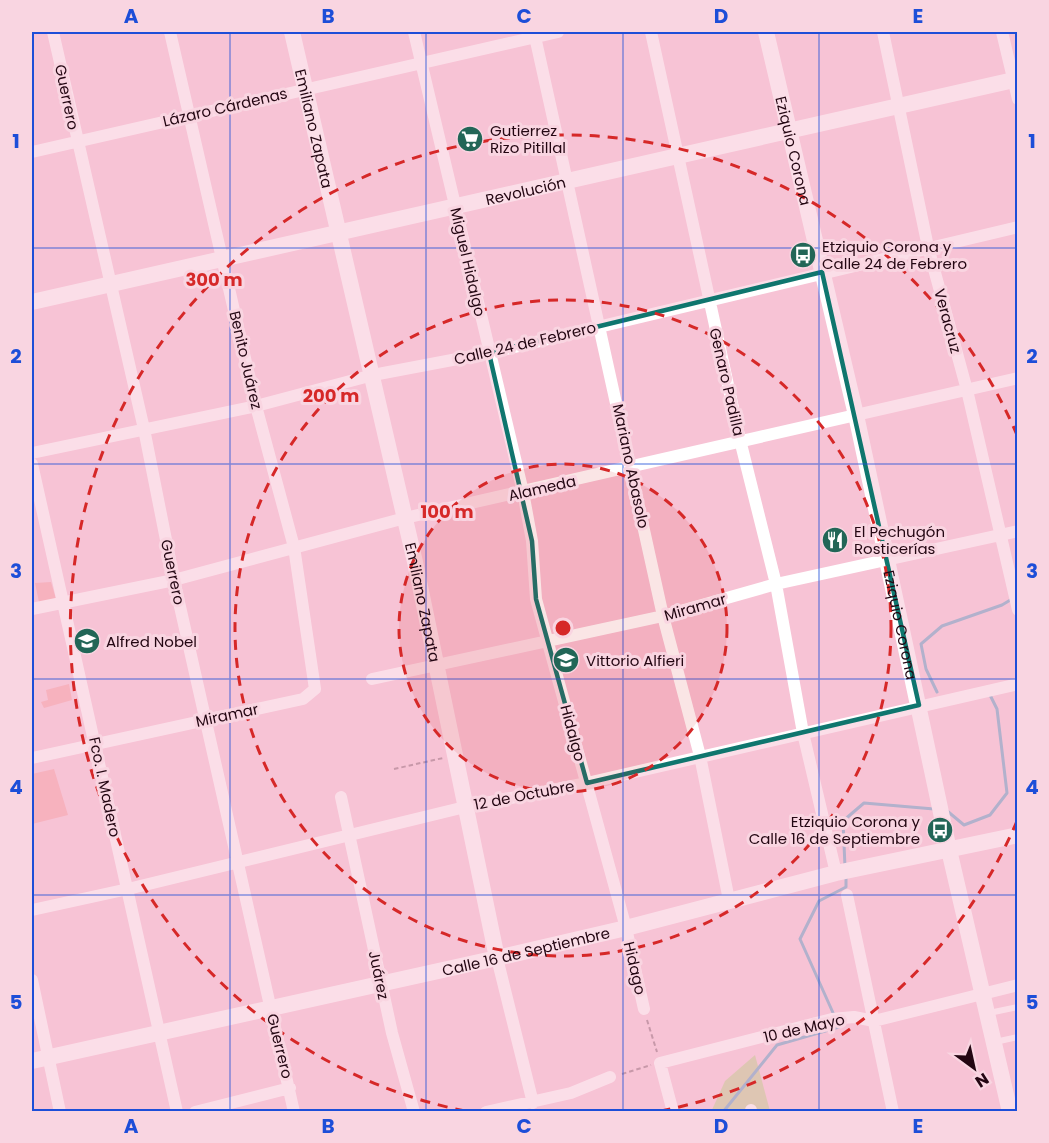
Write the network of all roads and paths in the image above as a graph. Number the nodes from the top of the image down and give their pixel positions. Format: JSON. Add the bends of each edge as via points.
{"nodes":[{"id":1,"x":53,"y":32,"type":"edge"},
{"id":2,"x":170,"y":32,"type":"edge"},
{"id":3,"x":292,"y":32,"type":"edge"},
{"id":4,"x":414,"y":32,"type":"edge"},
{"id":5,"x":558,"y":32,"type":"edge"},
{"id":6,"x":651,"y":32,"type":"edge"},
{"id":7,"x":766,"y":32,"type":"edge"},
{"id":8,"x":883,"y":32,"type":"edge"},
{"id":9,"x":1002,"y":32,"type":"edge"},
{"id":10,"x":535,"y":34,"type":"edge"},
{"id":11,"x":422,"y":64,"type":"junction"},
{"id":12,"x":1015,"y":80,"type":"edge"},
{"id":13,"x":304,"y":88,"type":"junction"},
{"id":14,"x":1017,"y":99,"type":"edge"},
{"id":15,"x":900,"y":106,"type":"junction"},
{"id":16,"x":188,"y":116,"type":"junction"},
{"id":17,"x":790,"y":131,"type":"junction"},
{"id":18,"x":76,"y":142,"type":"junction"},
{"id":19,"x":32,"y":152,"type":"edge"},
{"id":20,"x":678,"y":154,"type":"junction"},
{"id":21,"x":567,"y":181,"type":"junction"},
{"id":22,"x":455,"y":207,"type":"junction"},
{"id":23,"x":1017,"y":227,"type":"edge"},
{"id":24,"x":338,"y":232,"type":"junction"},
{"id":25,"x":928,"y":247,"type":"junction"},
{"id":26,"x":224,"y":260,"type":"junction"},
{"id":27,"x":822,"y":272,"type":"junction"},
{"id":28,"x":111,"y":285,"type":"junction"},
{"id":29,"x":708,"y":300,"type":"junction"},
{"id":30,"x":32,"y":302,"type":"edge"},
{"id":31,"x":600,"y":326,"type":"junction"},
{"id":32,"x":489,"y":353,"type":"junction"},
{"id":33,"x":373,"y":375,"type":"junction"},
{"id":34,"x":1017,"y":378,"type":"edge"},
{"id":35,"x":967,"y":390,"type":"junction"},
{"id":36,"x":256,"y":406,"type":"junction"},
{"id":37,"x":855,"y":415,"type":"junction"},
{"id":38,"x":144,"y":429,"type":"junction"},
{"id":39,"x":740,"y":440,"type":"junction"},
{"id":40,"x":32,"y":453,"type":"edge"},
{"id":41,"x":32,"y":464,"type":"edge"},
{"id":42,"x":631,"y":467,"type":"junction"},
{"id":43,"x":523,"y":492,"type":"junction"},
{"id":44,"x":405,"y":518,"type":"junction"},
{"id":45,"x":1017,"y":531,"type":"edge"},
{"id":46,"x":1001,"y":535,"type":"junction"},
{"id":47,"x":294,"y":547,"type":"junction"},
{"id":48,"x":887,"y":559,"type":"junction"},
{"id":49,"x":174,"y":580,"type":"junction"},
{"id":50,"x":777,"y":584,"type":"junction"},
{"id":51,"x":63,"y":603,"type":"junction"},
{"id":52,"x":1017,"y":607,"type":"edge"},
{"id":53,"x":32,"y":609,"type":"edge"},
{"id":54,"x":663,"y":616,"type":"junction"},
{"id":55,"x":549,"y":642,"type":"junction"},
{"id":56,"x":434,"y":665,"type":"junction"},
{"id":57,"x":372,"y":679,"type":"dead end"},
{"id":58,"x":1017,"y":684,"type":"edge"},
{"id":59,"x":920,"y":705,"type":"junction"},
{"id":60,"x":208,"y":720,"type":"junction"},
{"id":61,"x":803,"y":733,"type":"junction"},
{"id":62,"x":96,"y":744,"type":"junction"},
{"id":63,"x":453,"y":755,"type":"junction"},
{"id":64,"x":700,"y":756,"type":"junction"},
{"id":65,"x":32,"y":758,"type":"edge"},
{"id":66,"x":394,"y":769,"type":"dead end"},
{"id":67,"x":587,"y":783,"type":"junction"},
{"id":68,"x":341,"y":797,"type":"dead end"},
{"id":69,"x":465,"y":807,"type":"junction"},
{"id":70,"x":1017,"y":835,"type":"edge"},
{"id":71,"x":349,"y":837,"type":"junction"},
{"id":72,"x":949,"y":850,"type":"junction"},
{"id":73,"x":239,"y":860,"type":"junction"},
{"id":74,"x":844,"y":872,"type":"junction"},
{"id":75,"x":128,"y":889,"type":"junction"},
{"id":76,"x":847,"y":895,"type":"dead end"},
{"id":77,"x":729,"y":900,"type":"junction"},
{"id":78,"x":32,"y":910,"type":"edge"},
{"id":79,"x":626,"y":928,"type":"junction"},
{"id":80,"x":497,"y":958,"type":"junction"},
{"id":81,"x":32,"y":980,"type":"edge"},
{"id":82,"x":381,"y":984,"type":"junction"},
{"id":83,"x":1017,"y":985,"type":"edge"},
{"id":84,"x":984,"y":992,"type":"junction"},
{"id":85,"x":270,"y":1007,"type":"junction"},
{"id":86,"x":1017,"y":1007,"type":"edge"},
{"id":87,"x":644,"y":1009,"type":"joint"},
{"id":88,"x":989,"y":1013,"type":"junction"},
{"id":89,"x":874,"y":1021,"type":"junction"},
{"id":90,"x":159,"y":1031,"type":"junction"},
{"id":91,"x":1017,"y":1037,"type":"edge"},
{"id":92,"x":995,"y":1042,"type":"junction"},
{"id":93,"x":40,"y":1059,"type":"edge"},
{"id":94,"x":660,"y":1063,"type":"junction"},
{"id":95,"x":610,"y":1077,"type":"joint"},
{"id":96,"x":290,"y":1088,"type":"junction"},
{"id":97,"x":1012,"y":1102,"type":"edge"},
{"id":98,"x":533,"y":1103,"type":"junction"},
{"id":99,"x":60,"y":1112,"type":"edge"},
{"id":100,"x":177,"y":1112,"type":"edge"},
{"id":101,"x":195,"y":1112,"type":"edge"},
{"id":102,"x":294,"y":1112,"type":"edge"},
{"id":103,"x":414,"y":1112,"type":"edge"},
{"id":104,"x":486,"y":1112,"type":"edge"},
{"id":105,"x":673,"y":1112,"type":"edge"},
{"id":106,"x":893,"y":1112,"type":"edge"}],
"edges":[{"from":1,"to":18,"type":"street","name":"Guerrero"},
{"from":2,"to":16,"type":"street","name":"Benito Juárez"},
{"from":3,"to":13,"type":"street","name":"Emiliano Zapata"},
{"from":4,"to":11,"type":"street","name":"Miguel Hidalgo"},
{"from":5,"to":10,"type":"street","name":"Lázaro Cárdenas"},
{"from":6,"to":20,"type":"street","name":"Genaro Padilla"},
{"from":7,"to":17,"type":"street","name":"Eziquio Corona"},
{"from":8,"to":15,"type":"street","name":"Veracruz"},
{"from":9,"to":12,"type":"street"},
{"from":10,"to":11,"type":"street","name":"Lázaro Cárdenas"},
{"from":10,"to":21,"type":"street","name":"Mariano Abasolo"},
{"from":11,"to":13,"type":"street","name":"Lázaro Cárdenas"},
{"from":11,"to":22,"type":"street","name":"Miguel Hidalgo"},
{"from":12,"to":14,"type":"street"},
{"from":12,"to":15,"type":"street","name":"Revolución"},
{"from":13,"to":16,"type":"street","name":"Lázaro Cárdenas"},
{"from":13,"to":24,"type":"street","name":"Emiliano Zapata"},
{"from":15,"to":17,"type":"street","name":"Revolución"},
{"from":15,"to":25,"type":"street","name":"Veracruz"},
{"from":16,"to":18,"type":"street","name":"Lázaro Cárdenas"},
{"from":16,"to":26,"type":"street","name":"Benito Juárez"},
{"from":17,"to":20,"type":"street","name":"Revolución"},
{"from":17,"to":27,"type":"street","name":"Eziquio Corona"},
{"from":18,"to":19,"type":"street","name":"Lázaro Cárdenas"},
{"from":18,"to":28,"type":"street","name":"Guerrero"},
{"from":20,"to":21,"type":"street","name":"Revolución"},
{"from":20,"to":29,"type":"street","name":"Genaro Padilla"},
{"from":21,"to":22,"type":"street","name":"Revolución"},
{"from":21,"to":31,"type":"street","name":"Mariano Abasolo"},
{"from":22,"to":24,"type":"street","name":"Revolución"},
{"from":22,"to":32,"type":"street","name":"Miguel Hidalgo"},
{"from":23,"to":25,"type":"street","name":"Calle 24 de Febrero"},
{"from":24,"to":26,"type":"street","name":"Revolución"},
{"from":24,"to":33,"type":"street","name":"Emiliano Zapata"},
{"from":25,"to":27,"type":"street","name":"Calle 24 de Febrero"},
{"from":25,"to":35,"type":"street","name":"Veracruz"},
{"from":26,"to":28,"type":"street","name":"Revolución"},
{"from":26,"to":36,"type":"street","name":"Benito Juárez"},
{"from":27,"to":29,"type":"street","name":"Calle 24 de Febrero"},
{"from":27,"to":37,"type":"street","name":"Eziquio Corona"},
{"from":28,"to":30,"type":"street","name":"Revolución"},
{"from":28,"to":38,"type":"street","name":"Guerrero"},
{"from":29,"to":31,"type":"street","name":"Calle 24 de Febrero"},
{"from":29,"to":39,"type":"street","name":"Genaro Padilla"},
{"from":31,"to":32,"type":"street","name":"Calle 24 de Febrero"},
{"from":31,"to":42,"type":"street","name":"Mariano Abasolo"},
{"from":32,"to":33,"type":"street","name":"Calle 24 de Febrero"},
{"from":32,"to":43,"type":"street","name":"Miguel Hidalgo"},
{"from":33,"to":36,"type":"street","name":"Calle 24 de Febrero"},
{"from":33,"to":44,"type":"street","name":"Emiliano Zapata"},
{"from":34,"to":35,"type":"street","name":"Alameda"},
{"from":35,"to":37,"type":"street","name":"Alameda"},
{"from":35,"to":46,"type":"street","name":"Veracruz"},
{"from":36,"to":38,"type":"street","name":"Calle 24 de Febrero"},
{"from":36,"to":47,"type":"street","name":"Benito Juárez"},
{"from":37,"to":39,"type":"street","name":"Alameda"},
{"from":37,"to":48,"type":"street","name":"Eziquio Corona"},
{"from":38,"to":40,"type":"street","name":"Calle 24 de Febrero"},
{"from":38,"to":49,"type":"street","name":"Guerrero"},
{"from":39,"to":42,"type":"street","name":"Alameda"},
{"from":39,"to":50,"type":"street","name":"Genaro Padilla"},
{"from":41,"to":51,"type":"street","name":"Fco. I. Madero"},
{"from":42,"to":43,"type":"street","name":"Alameda"},
{"from":42,"to":54,"type":"street","name":"Mariano Abasolo"},
{"from":43,"to":44,"type":"street","name":"Alameda"},
{"from":43,"to":55,"type":"street","name":"Hidalgo","via":[[532,541],[536,599]]},
{"from":44,"to":47,"type":"street","name":"Alameda"},
{"from":44,"to":56,"type":"street","name":"Emiliano Zapata"},
{"from":45,"to":46,"type":"street","name":"Miramar"},
{"from":46,"to":48,"type":"street","name":"Miramar"},
{"from":46,"to":52,"type":"street","name":"Veracruz"},
{"from":47,"to":49,"type":"street","name":"Alameda"},
{"from":47,"to":60,"type":"street","name":"Miramar","via":[[315,689],[303,699]]},
{"from":48,"to":50,"type":"street","name":"Miramar"},
{"from":48,"to":59,"type":"street","name":"Eziquio Corona"},
{"from":49,"to":51,"type":"street","name":"Alameda"},
{"from":49,"to":60,"type":"street","name":"Guerrero"},
{"from":50,"to":54,"type":"street","name":"Miramar"},
{"from":50,"to":61,"type":"street","name":"Genaro Padilla"},
{"from":51,"to":53,"type":"street","name":"Alameda"},
{"from":51,"to":62,"type":"street","name":"Fco. I. Madero"},
{"from":54,"to":55,"type":"street","name":"Miramar"},
{"from":54,"to":64,"type":"street","name":"Mariano Abasolo"},
{"from":55,"to":56,"type":"street","name":"Miramar"},
{"from":55,"to":67,"type":"street","name":"Hidalgo"},
{"from":56,"to":57,"type":"street","name":"Miramar"},
{"from":56,"to":63,"type":"street","name":"Emiliano Zapata"},
{"from":58,"to":59,"type":"street","name":"12 de Octubre"},
{"from":59,"to":61,"type":"street","name":"12 de Octubre"},
{"from":59,"to":72,"type":"street","name":"Eziquio Corona"},
{"from":60,"to":62,"type":"street","name":"Miramar"},
{"from":60,"to":73,"type":"street","name":"Guerrero"},
{"from":61,"to":64,"type":"street","name":"12 de Octubre"},
{"from":61,"to":74,"type":"street","name":"Genaro Padilla"},
{"from":62,"to":65,"type":"street","name":"Miramar"},
{"from":62,"to":75,"type":"street","name":"Fco. I. Madero"},
{"from":63,"to":66,"type":"path"},
{"from":63,"to":69,"type":"street","name":"Emiliano Zapata"},
{"from":64,"to":67,"type":"street","name":"12 de Octubre"},
{"from":64,"to":77,"type":"street","name":"Mariano Abasolo"},
{"from":67,"to":69,"type":"street","name":"12 de Octubre"},
{"from":67,"to":79,"type":"street","name":"Hidalgo"},
{"from":68,"to":71,"type":"street","name":"Juárez"},
{"from":69,"to":71,"type":"street","name":"12 de Octubre"},
{"from":69,"to":80,"type":"street","name":"Emiliano Zapata"},
{"from":70,"to":72,"type":"street","name":"Calle 16 de Septiembre"},
{"from":71,"to":73,"type":"street","name":"12 de Octubre"},
{"from":71,"to":82,"type":"street","name":"Juárez"},
{"from":72,"to":74,"type":"street","name":"Calle 16 de Septiembre"},
{"from":72,"to":84,"type":"street","name":"Eziquio Corona"},
{"from":73,"to":75,"type":"street","name":"12 de Octubre"},
{"from":73,"to":85,"type":"street","name":"Guerrero"},
{"from":74,"to":77,"type":"street","name":"Calle 16 de Septiembre"},
{"from":75,"to":78,"type":"street","name":"12 de Octubre"},
{"from":75,"to":90,"type":"street","name":"Fco. I. Madero"},
{"from":76,"to":89,"type":"street"},
{"from":77,"to":79,"type":"street","name":"Calle 16 de Septiembre"},
{"from":79,"to":80,"type":"street","name":"Calle 16 de Septiembre"},
{"from":79,"to":87,"type":"street","name":"Hidago"},
{"from":80,"to":82,"type":"street","name":"Calle 16 de Septiembre"},
{"from":80,"to":98,"type":"street","name":"Emiliano Zapata"},
{"from":81,"to":93,"type":"street"},
{"from":82,"to":85,"type":"street","name":"Calle 16 de Septiembre"},
{"from":82,"to":103,"type":"street","name":"Juárez"},
{"from":83,"to":84,"type":"street","name":"10 de Mayo"},
{"from":84,"to":88,"type":"street","name":"Eziquio Corona"},
{"from":84,"to":89,"type":"street","name":"10 de Mayo"},
{"from":85,"to":90,"type":"street","name":"Calle 16 de Septiembre"},
{"from":85,"to":96,"type":"street","name":"Guerrero"},
{"from":86,"to":88,"type":"lane"},
{"from":87,"to":94,"type":"path"},
{"from":88,"to":92,"type":"street","name":"Eziquio Corona"},
{"from":89,"to":94,"type":"street","name":"10 de Mayo","via":[[832,1019]]},
{"from":89,"to":106,"type":"street"},
{"from":90,"to":93,"type":"street","name":"Calle 16 de Septiembre"},
{"from":90,"to":100,"type":"street","name":"Fco. I. Madero"},
{"from":91,"to":92,"type":"lane"},
{"from":92,"to":97,"type":"street","name":"Eziquio Corona"},
{"from":93,"to":99,"type":"street"},
{"from":94,"to":95,"type":"path"},
{"from":94,"to":105,"type":"street"},
{"from":95,"to":98,"type":"street"},
{"from":96,"to":101,"type":"street"},
{"from":96,"to":102,"type":"street","name":"Guerrero"},
{"from":98,"to":104,"type":"street"}]}
